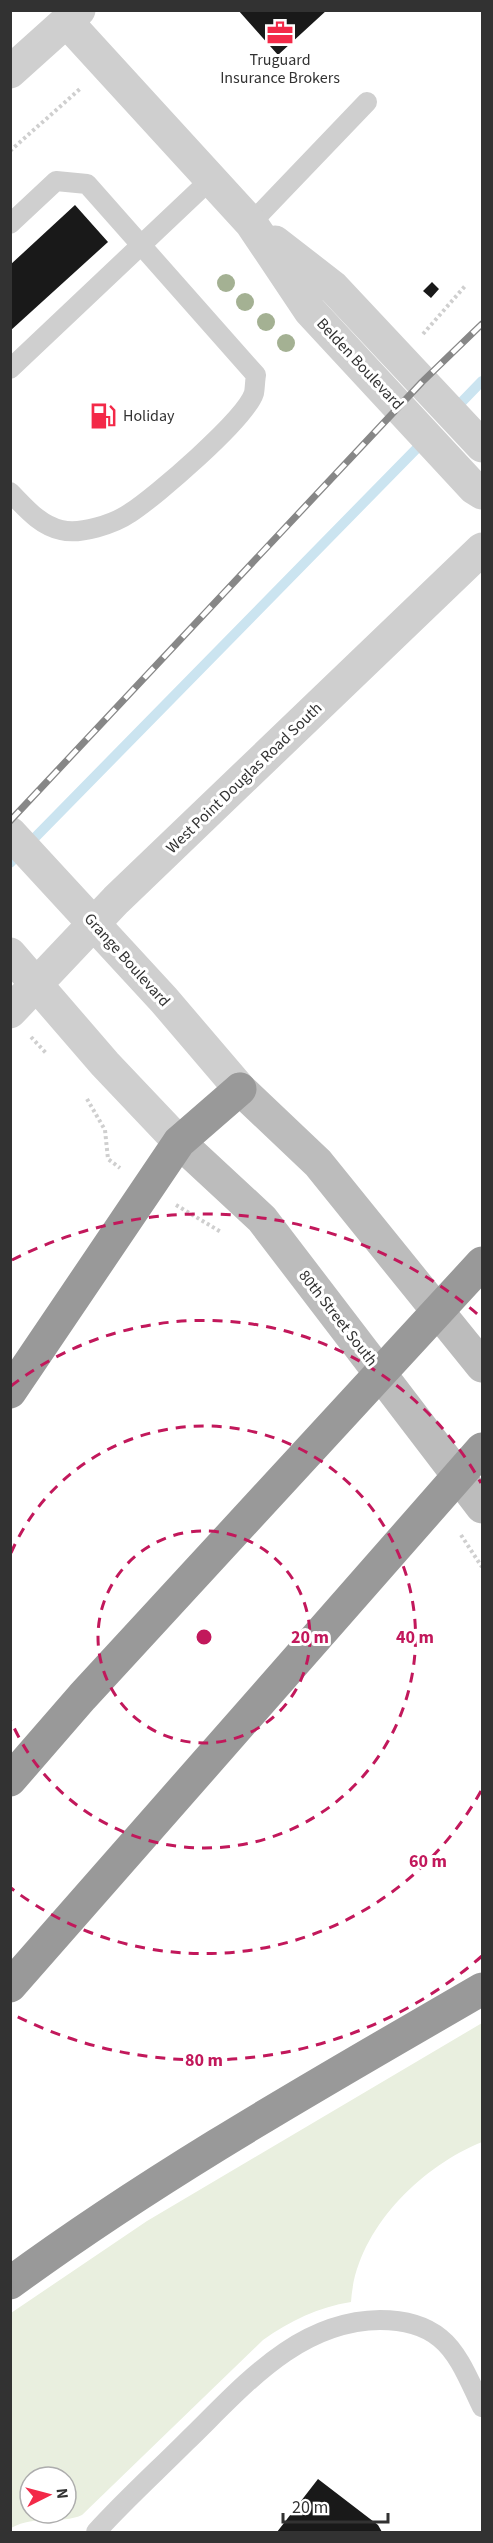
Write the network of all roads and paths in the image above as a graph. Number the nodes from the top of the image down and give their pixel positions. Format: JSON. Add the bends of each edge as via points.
{"nodes":[{"id":1,"x":73,"y":16,"type":"edge"},
{"id":2,"x":105,"y":64,"type":"junction"},
{"id":3,"x":10,"y":72,"type":"edge"},
{"id":4,"x":367,"y":102,"type":"dead end"},
{"id":5,"x":10,"y":151,"type":"edge"},
{"id":6,"x":211,"y":179,"type":"junction"},
{"id":7,"x":251,"y":223,"type":"junction"},
{"id":8,"x":10,"y":224,"type":"edge"},
{"id":9,"x":141,"y":246,"type":"junction"},
{"id":10,"x":466,"y":285,"type":"dead end"},
{"id":11,"x":400,"y":359,"type":"junction"},
{"id":12,"x":10,"y":369,"type":"edge"},
{"id":13,"x":483,"y":446,"type":"edge"},
{"id":14,"x":10,"y":492,"type":"edge"},
{"id":15,"x":483,"y":493,"type":"edge"},
{"id":16,"x":483,"y":549,"type":"edge"},
{"id":17,"x":10,"y":833,"type":"edge"},
{"id":18,"x":10,"y":954,"type":"edge"},
{"id":19,"x":18,"y":1022,"type":"edge"},
{"id":20,"x":50,"y":1057,"type":"dead end"},
{"id":21,"x":240,"y":1089,"type":"junction"},
{"id":22,"x":179,"y":1142,"type":"junction"},
{"id":23,"x":483,"y":1263,"type":"edge"},
{"id":24,"x":483,"y":1366,"type":"edge"},
{"id":25,"x":10,"y":1392,"type":"edge"},
{"id":26,"x":483,"y":1449,"type":"edge"},
{"id":27,"x":483,"y":1507,"type":"edge"},
{"id":28,"x":10,"y":1780,"type":"edge"},
{"id":29,"x":10,"y":1986,"type":"edge"},
{"id":30,"x":483,"y":1989,"type":"edge"},
{"id":31,"x":10,"y":2283,"type":"edge"},
{"id":32,"x":483,"y":2407,"type":"edge"},
{"id":33,"x":96,"y":2532,"type":"edge"}],
"edges":[{"from":1,"to":2,"type":"street","name":"Belden Boulevard"},
{"from":1,"to":3,"type":"street"},
{"from":2,"to":5,"type":"path"},
{"from":2,"to":6,"type":"street","name":"Belden Boulevard"},
{"from":4,"to":7,"type":"lane"},
{"from":6,"to":7,"type":"street","name":"Belden Boulevard"},
{"from":6,"to":9,"type":"lane"},
{"from":7,"to":11,"type":"street","name":"Belden Boulevard","via":[[333,287]]},
{"from":7,"to":15,"type":"street","name":"Belden Boulevard","via":[[310,311]]},
{"from":8,"to":9,"type":"lane","via":[[56,182],[87,184]]},
{"from":9,"to":12,"type":"lane"},
{"from":9,"to":14,"type":"lane","via":[[256,375],[254,394],[228,427],[162,491],[128,515],[84,532],[61,531],[40,521]]},
{"from":10,"to":11,"type":"path"},
{"from":11,"to":13,"type":"street","name":"Belden Boulevard"},
{"from":16,"to":19,"type":"street","name":"West Point Douglas Road South","via":[[116,900]]},
{"from":17,"to":21,"type":"street","name":"Grange Boulevard"},
{"from":18,"to":22,"type":"street"},
{"from":19,"to":20,"type":"path"},
{"from":21,"to":22,"type":"highway"},
{"from":21,"to":24,"type":"main road","via":[[318,1163]]},
{"from":22,"to":25,"type":"highway"},
{"from":22,"to":27,"type":"main road","name":"80th Street South","via":[[262,1219]]},
{"from":23,"to":28,"type":"highway"},
{"from":26,"to":29,"type":"highway"},
{"from":30,"to":31,"type":"highway","via":[[143,2192]]},
{"from":32,"to":33,"type":"lane","via":[[447,2345],[428,2330],[389,2320],[332,2327],[294,2345],[261,2370]]}]}
